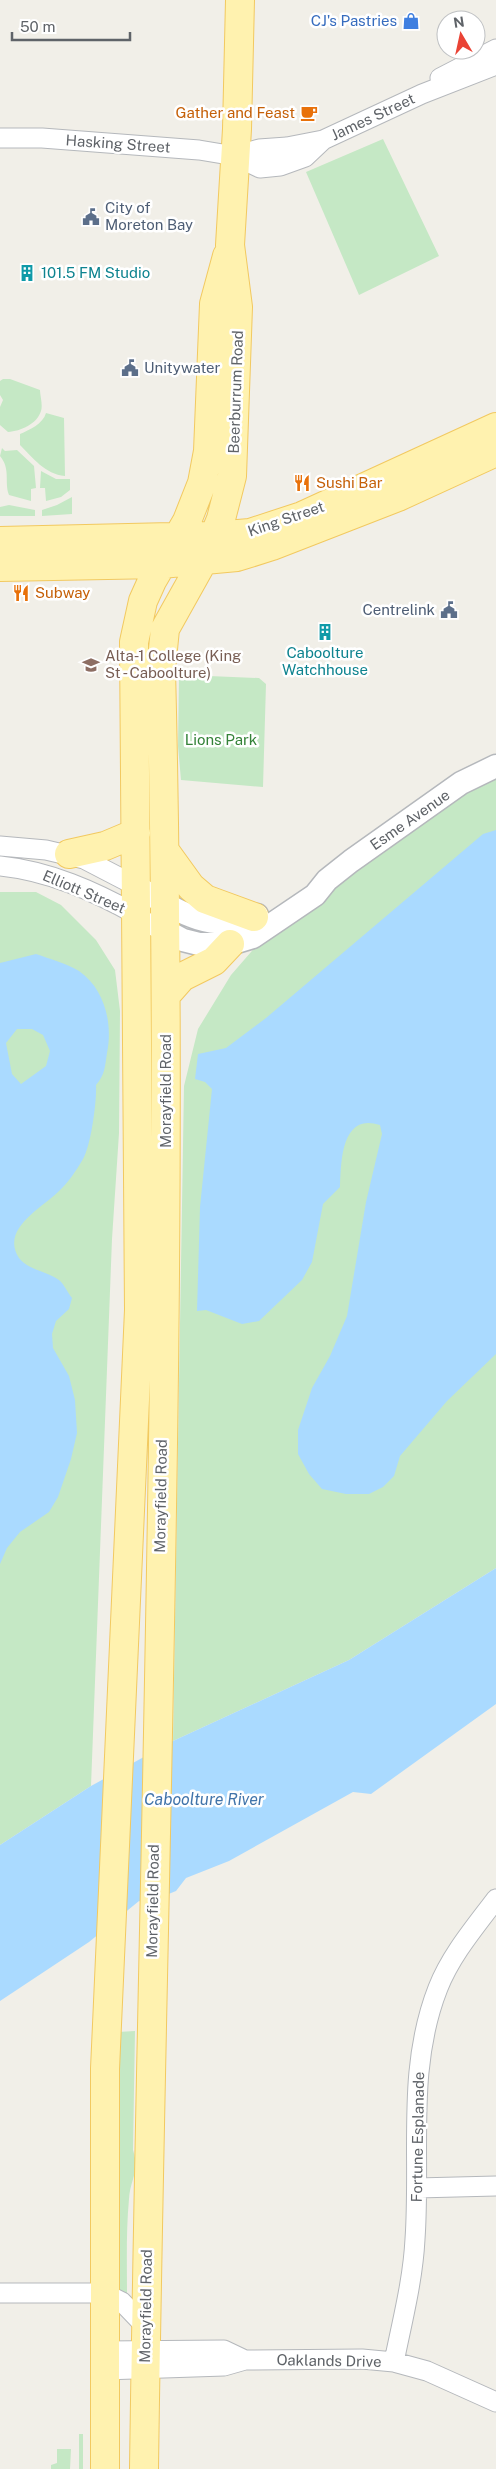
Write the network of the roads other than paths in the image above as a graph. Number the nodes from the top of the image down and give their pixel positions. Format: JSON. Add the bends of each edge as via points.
{"nodes":[{"id":1,"x":240,"y":0,"type":"edge"},
{"id":2,"x":496,"y":49,"type":"edge"},
{"id":3,"x":496,"y":65,"type":"edge"},
{"id":4,"x":422,"y":94,"type":"junction"},
{"id":5,"x":0,"y":138,"type":"edge"},
{"id":6,"x":234,"y":156,"type":"junction"},
{"id":7,"x":230,"y":245,"type":"junction"},
{"id":8,"x":496,"y":427,"type":"edge"},
{"id":9,"x":496,"y":452,"type":"edge"},
{"id":10,"x":214,"y":536,"type":"junction"},
{"id":11,"x":178,"y":537,"type":"junction"},
{"id":12,"x":0,"y":541,"type":"edge"},
{"id":13,"x":203,"y":561,"type":"junction"},
{"id":14,"x":161,"y":564,"type":"junction"},
{"id":15,"x":0,"y":567,"type":"edge"},
{"id":16,"x":496,"y":766,"type":"edge"},
{"id":17,"x":136,"y":833,"type":"junction"},
{"id":18,"x":0,"y":846,"type":"edge"},
{"id":19,"x":166,"y":851,"type":"junction"},
{"id":20,"x":69,"y":854,"type":"junction"},
{"id":21,"x":0,"y":866,"type":"edge"},
{"id":22,"x":328,"y":880,"type":"junction"},
{"id":23,"x":136,"y":886,"type":"junction"},
{"id":24,"x":166,"y":904,"type":"junction"},
{"id":25,"x":137,"y":915,"type":"junction"},
{"id":26,"x":254,"y":917,"type":"junction"},
{"id":27,"x":166,"y":932,"type":"junction"},
{"id":28,"x":230,"y":944,"type":"junction"},
{"id":29,"x":167,"y":994,"type":"junction"},
{"id":30,"x":496,"y":1899,"type":"edge"},
{"id":31,"x":496,"y":2186,"type":"edge"},
{"id":32,"x":416,"y":2188,"type":"junction"},
{"id":33,"x":0,"y":2292,"type":"edge"},
{"id":34,"x":104,"y":2293,"type":"junction"},
{"id":35,"x":145,"y":2349,"type":"junction"},
{"id":36,"x":104,"y":2361,"type":"junction"},
{"id":37,"x":394,"y":2362,"type":"junction"},
{"id":38,"x":496,"y":2402,"type":"edge"},
{"id":39,"x":105,"y":2469,"type":"edge"},
{"id":40,"x":144,"y":2469,"type":"edge"}],
"edges":[{"from":1,"to":6,"type":"main road","name":"Beerburrum Road"},
{"from":2,"to":4,"type":"street","name":"James Street","via":[[444,74]]},
{"from":3,"to":4,"type":"street","name":"James Street"},
{"from":4,"to":6,"type":"street","name":"James Street","via":[[323,140]]},
{"from":5,"to":6,"type":"street","name":"Hasking Street","via":[[42,138],[200,150]]},
{"from":6,"to":7,"type":"main road","name":"Beerburrum Road"},
{"from":7,"to":10,"type":"main road","name":"Beerburrum Road","via":[[238,307],[235,448],[229,491]]},
{"from":7,"to":11,"type":"main road","name":"Beerburrum Road","via":[[214,304],[208,451],[195,504]]},
{"from":8,"to":10,"type":"main road","name":"King Street","via":[[302,516],[250,533]]},
{"from":9,"to":13,"type":"main road","name":"King Street","via":[[398,497],[291,539],[238,556]]},
{"from":10,"to":11,"type":"main road","name":"King Street"},
{"from":10,"to":13,"type":"main road","name":"Morayfield Road"},
{"from":11,"to":12,"type":"main road","name":"King Street"},
{"from":11,"to":14,"type":"main road","name":"Morayfield Road"},
{"from":13,"to":14,"type":"main road","name":"King Street"},
{"from":13,"to":19,"type":"main road","name":"Morayfield Road","via":[[163,634]]},
{"from":14,"to":15,"type":"main road","name":"King Street"},
{"from":14,"to":17,"type":"main road","name":"Morayfield Road","via":[[143,601],[134,642]]},
{"from":16,"to":22,"type":"street","name":"Esme Avenue","via":[[461,783]]},
{"from":17,"to":20,"type":"main road"},
{"from":17,"to":23,"type":"main road","name":"Morayfield Road"},
{"from":18,"to":20,"type":"street","name":"Elliott Street"},
{"from":19,"to":24,"type":"main road","name":"Morayfield Road"},
{"from":19,"to":26,"type":"main road","via":[[191,886],[205,899]]},
{"from":20,"to":23,"type":"street","name":"Elliott Street","via":[[107,869]]},
{"from":21,"to":25,"type":"street","name":"Elliott Street","via":[[64,880]]},
{"from":22,"to":26,"type":"street","name":"Esme Avenue"},
{"from":22,"to":28,"type":"street","name":"Esme Avenue","via":[[315,896],[271,927],[254,937]]},
{"from":23,"to":24,"type":"street","name":"Esme Avenue"},
{"from":23,"to":25,"type":"main road","name":"Morayfield Road"},
{"from":24,"to":26,"type":"street","name":"Esme Avenue","via":[[193,918],[213,923],[238,922]]},
{"from":24,"to":27,"type":"main road","name":"Morayfield Road"},
{"from":25,"to":27,"type":"street","name":"Esme Avenue"},
{"from":25,"to":34,"type":"main road","name":"Morayfield Road","via":[[139,1310],[108,1984],[103,2154]]},
{"from":27,"to":28,"type":"street","name":"Esme Avenue","via":[[199,944]]},
{"from":27,"to":29,"type":"main road","name":"Morayfield Road"},
{"from":28,"to":29,"type":"main road","via":[[214,961],[182,977]]},
{"from":29,"to":35,"type":"main road","name":"Morayfield Road","via":[[166,1306]]},
{"from":30,"to":32,"type":"street","name":"Fortune Esplanade","via":[[462,1943],[438,1987],[422,2041],[416,2090]]},
{"from":31,"to":32,"type":"street"},
{"from":32,"to":37,"type":"street","name":"Fortune Esplanade","via":[[415,2240]]},
{"from":33,"to":34,"type":"street"},
{"from":34,"to":35,"type":"street","via":[[122,2302]]},
{"from":34,"to":36,"type":"main road","name":"Morayfield Road"},
{"from":35,"to":36,"type":"street","name":"Oaklands Drive"},
{"from":35,"to":37,"type":"street","name":"Oaklands Drive","via":[[224,2350],[245,2360],[362,2359]]},
{"from":35,"to":40,"type":"main road","name":"Morayfield Road"},
{"from":36,"to":39,"type":"main road","name":"Morayfield Road"},
{"from":37,"to":38,"type":"street","name":"Oaklands Drive","via":[[427,2370]]}]}
